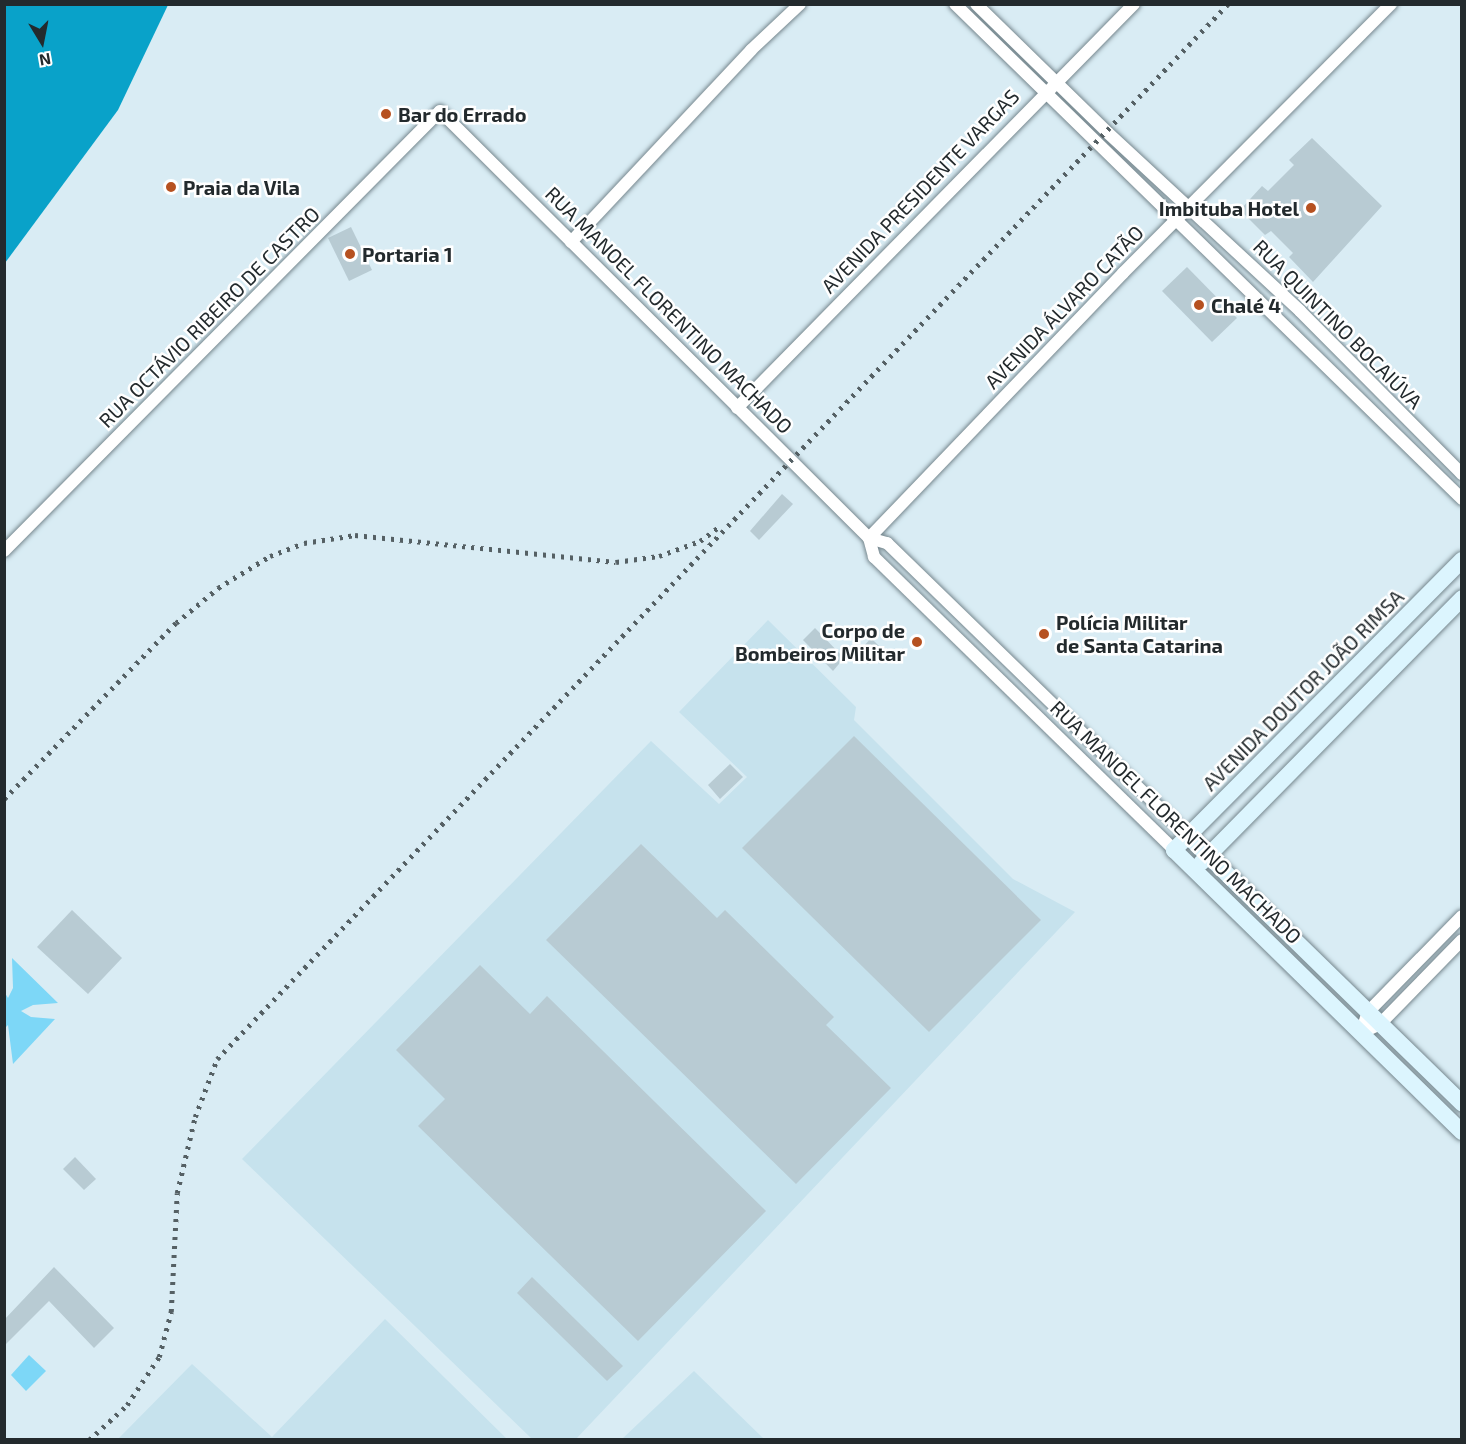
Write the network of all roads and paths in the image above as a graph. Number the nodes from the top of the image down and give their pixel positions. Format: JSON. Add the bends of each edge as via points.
{"nodes":[{"id":1,"x":800,"y":4,"type":"edge"},
{"id":2,"x":976,"y":4,"type":"edge"},
{"id":3,"x":1134,"y":4,"type":"edge"},
{"id":4,"x":1391,"y":4,"type":"edge"},
{"id":5,"x":957,"y":5,"type":"edge"},
{"id":6,"x":1056,"y":83,"type":"junction"},
{"id":7,"x":1044,"y":92,"type":"junction"},
{"id":8,"x":440,"y":111,"type":"joint"},
{"id":9,"x":1189,"y":206,"type":"junction"},
{"id":10,"x":1176,"y":220,"type":"junction"},
{"id":11,"x":571,"y":242,"type":"junction"},
{"id":12,"x":1300,"y":311,"type":"junction"},
{"id":13,"x":1286,"y":326,"type":"junction"},
{"id":14,"x":737,"y":408,"type":"junction"},
{"id":15,"x":1396,"y":408,"type":"junction"},
{"id":16,"x":1382,"y":422,"type":"junction"},
{"id":17,"x":1420,"y":433,"type":"junction"},
{"id":18,"x":1407,"y":447,"type":"junction"},
{"id":19,"x":1461,"y":474,"type":"edge"},
{"id":20,"x":1461,"y":499,"type":"edge"},
{"id":21,"x":869,"y":538,"type":"junction"},
{"id":22,"x":4,"y":551,"type":"edge"},
{"id":23,"x":1461,"y":560,"type":"edge"},
{"id":24,"x":1461,"y":598,"type":"edge"},
{"id":25,"x":1336,"y":685,"type":"junction"},
{"id":26,"x":1357,"y":705,"type":"junction"},
{"id":27,"x":1188,"y":836,"type":"junction"},
{"id":28,"x":1174,"y":850,"type":"junction"},
{"id":29,"x":1208,"y":856,"type":"junction"},
{"id":30,"x":1195,"y":870,"type":"junction"},
{"id":31,"x":1461,"y":916,"type":"edge"},
{"id":32,"x":1461,"y":940,"type":"edge"},
{"id":33,"x":1374,"y":1018,"type":"junction"},
{"id":34,"x":1361,"y":1033,"type":"junction"},
{"id":35,"x":1461,"y":1103,"type":"edge"},
{"id":36,"x":1461,"y":1132,"type":"edge"}],
"edges":[{"from":1,"to":11,"type":"street","via":[[751,50]]},
{"from":2,"to":6,"type":"street","name":"RUA QUINTINO BOCAIÚVA"},
{"from":3,"to":6,"type":"street","name":"AVENIDA PRESIDENTE VARGAS"},
{"from":4,"to":9,"type":"street","name":"AVENIDA ÁLVARO CATÃO"},
{"from":5,"to":7,"type":"street","name":"RUA QUINTINO BOCAIÚVA"},
{"from":6,"to":7,"type":"street","name":"AVENIDA PRESIDENTE VARGAS"},
{"from":6,"to":9,"type":"street","name":"RUA QUINTINO BOCAIÚVA"},
{"from":7,"to":10,"type":"street","name":"RUA QUINTINO BOCAIÚVA"},
{"from":7,"to":14,"type":"street","name":"AVENIDA PRESIDENTE VARGAS"},
{"from":8,"to":11,"type":"street","name":"RUA MANOEL FLORENTINO MACHADO"},
{"from":8,"to":22,"type":"street","name":"RUA OCTÁVIO RIBEIRO DE CASTRO"},
{"from":9,"to":10,"type":"street","name":"AVENIDA ÁLVARO CATÃO"},
{"from":9,"to":12,"type":"street","name":"RUA QUINTINO BOCAIÚVA"},
{"from":10,"to":13,"type":"street","name":"RUA QUINTINO BOCAIÚVA"},
{"from":10,"to":21,"type":"street","name":"AVENIDA ÁLVARO CATÃO"},
{"from":11,"to":14,"type":"street","name":"RUA MANOEL FLORENTINO MACHADO"},
{"from":12,"to":13,"type":"street"},
{"from":12,"to":15,"type":"street","name":"RUA QUINTINO BOCAIÚVA"},
{"from":13,"to":16,"type":"street","name":"RUA QUINTINO BOCAIÚVA"},
{"from":14,"to":21,"type":"street","name":"RUA MANOEL FLORENTINO MACHADO"},
{"from":15,"to":16,"type":"street"},
{"from":15,"to":17,"type":"street","name":"RUA QUINTINO BOCAIÚVA"},
{"from":16,"to":18,"type":"street","name":"RUA QUINTINO BOCAIÚVA"},
{"from":17,"to":18,"type":"street"},
{"from":17,"to":19,"type":"street","name":"RUA QUINTINO BOCAIÚVA"},
{"from":18,"to":20,"type":"street","name":"RUA QUINTINO BOCAIÚVA"},
{"from":21,"to":27,"type":"street","name":"RUA MANOEL FLORENTINO MACHADO","via":[[887,543]]},
{"from":21,"to":28,"type":"street","name":"RUA MANOEL FLORENTINO MACHADO","via":[[874,557]]},
{"from":23,"to":25,"type":"street","name":"AVENIDA DOUTOR JOÃO RIMSA"},
{"from":24,"to":26,"type":"street"},
{"from":25,"to":26,"type":"street"},
{"from":25,"to":27,"type":"street","name":"AVENIDA DOUTOR JOÃO RIMSA"},
{"from":26,"to":29,"type":"street"},
{"from":27,"to":28,"type":"street","name":"AVENIDA DOUTOR JOÃO RIMSA"},
{"from":27,"to":29,"type":"street","name":"RUA MANOEL FLORENTINO MACHADO"},
{"from":28,"to":30,"type":"street","name":"RUA MANOEL FLORENTINO MACHADO"},
{"from":29,"to":30,"type":"street"},
{"from":29,"to":33,"type":"street","name":"RUA MANOEL FLORENTINO MACHADO"},
{"from":30,"to":34,"type":"street","name":"RUA MANOEL FLORENTINO MACHADO"},
{"from":31,"to":33,"type":"street"},
{"from":32,"to":33,"type":"street"},
{"from":33,"to":34,"type":"street"},
{"from":33,"to":35,"type":"street","name":"RUA MANOEL FLORENTINO MACHADO"},
{"from":34,"to":36,"type":"street","name":"RUA MANOEL FLORENTINO MACHADO"}]}
